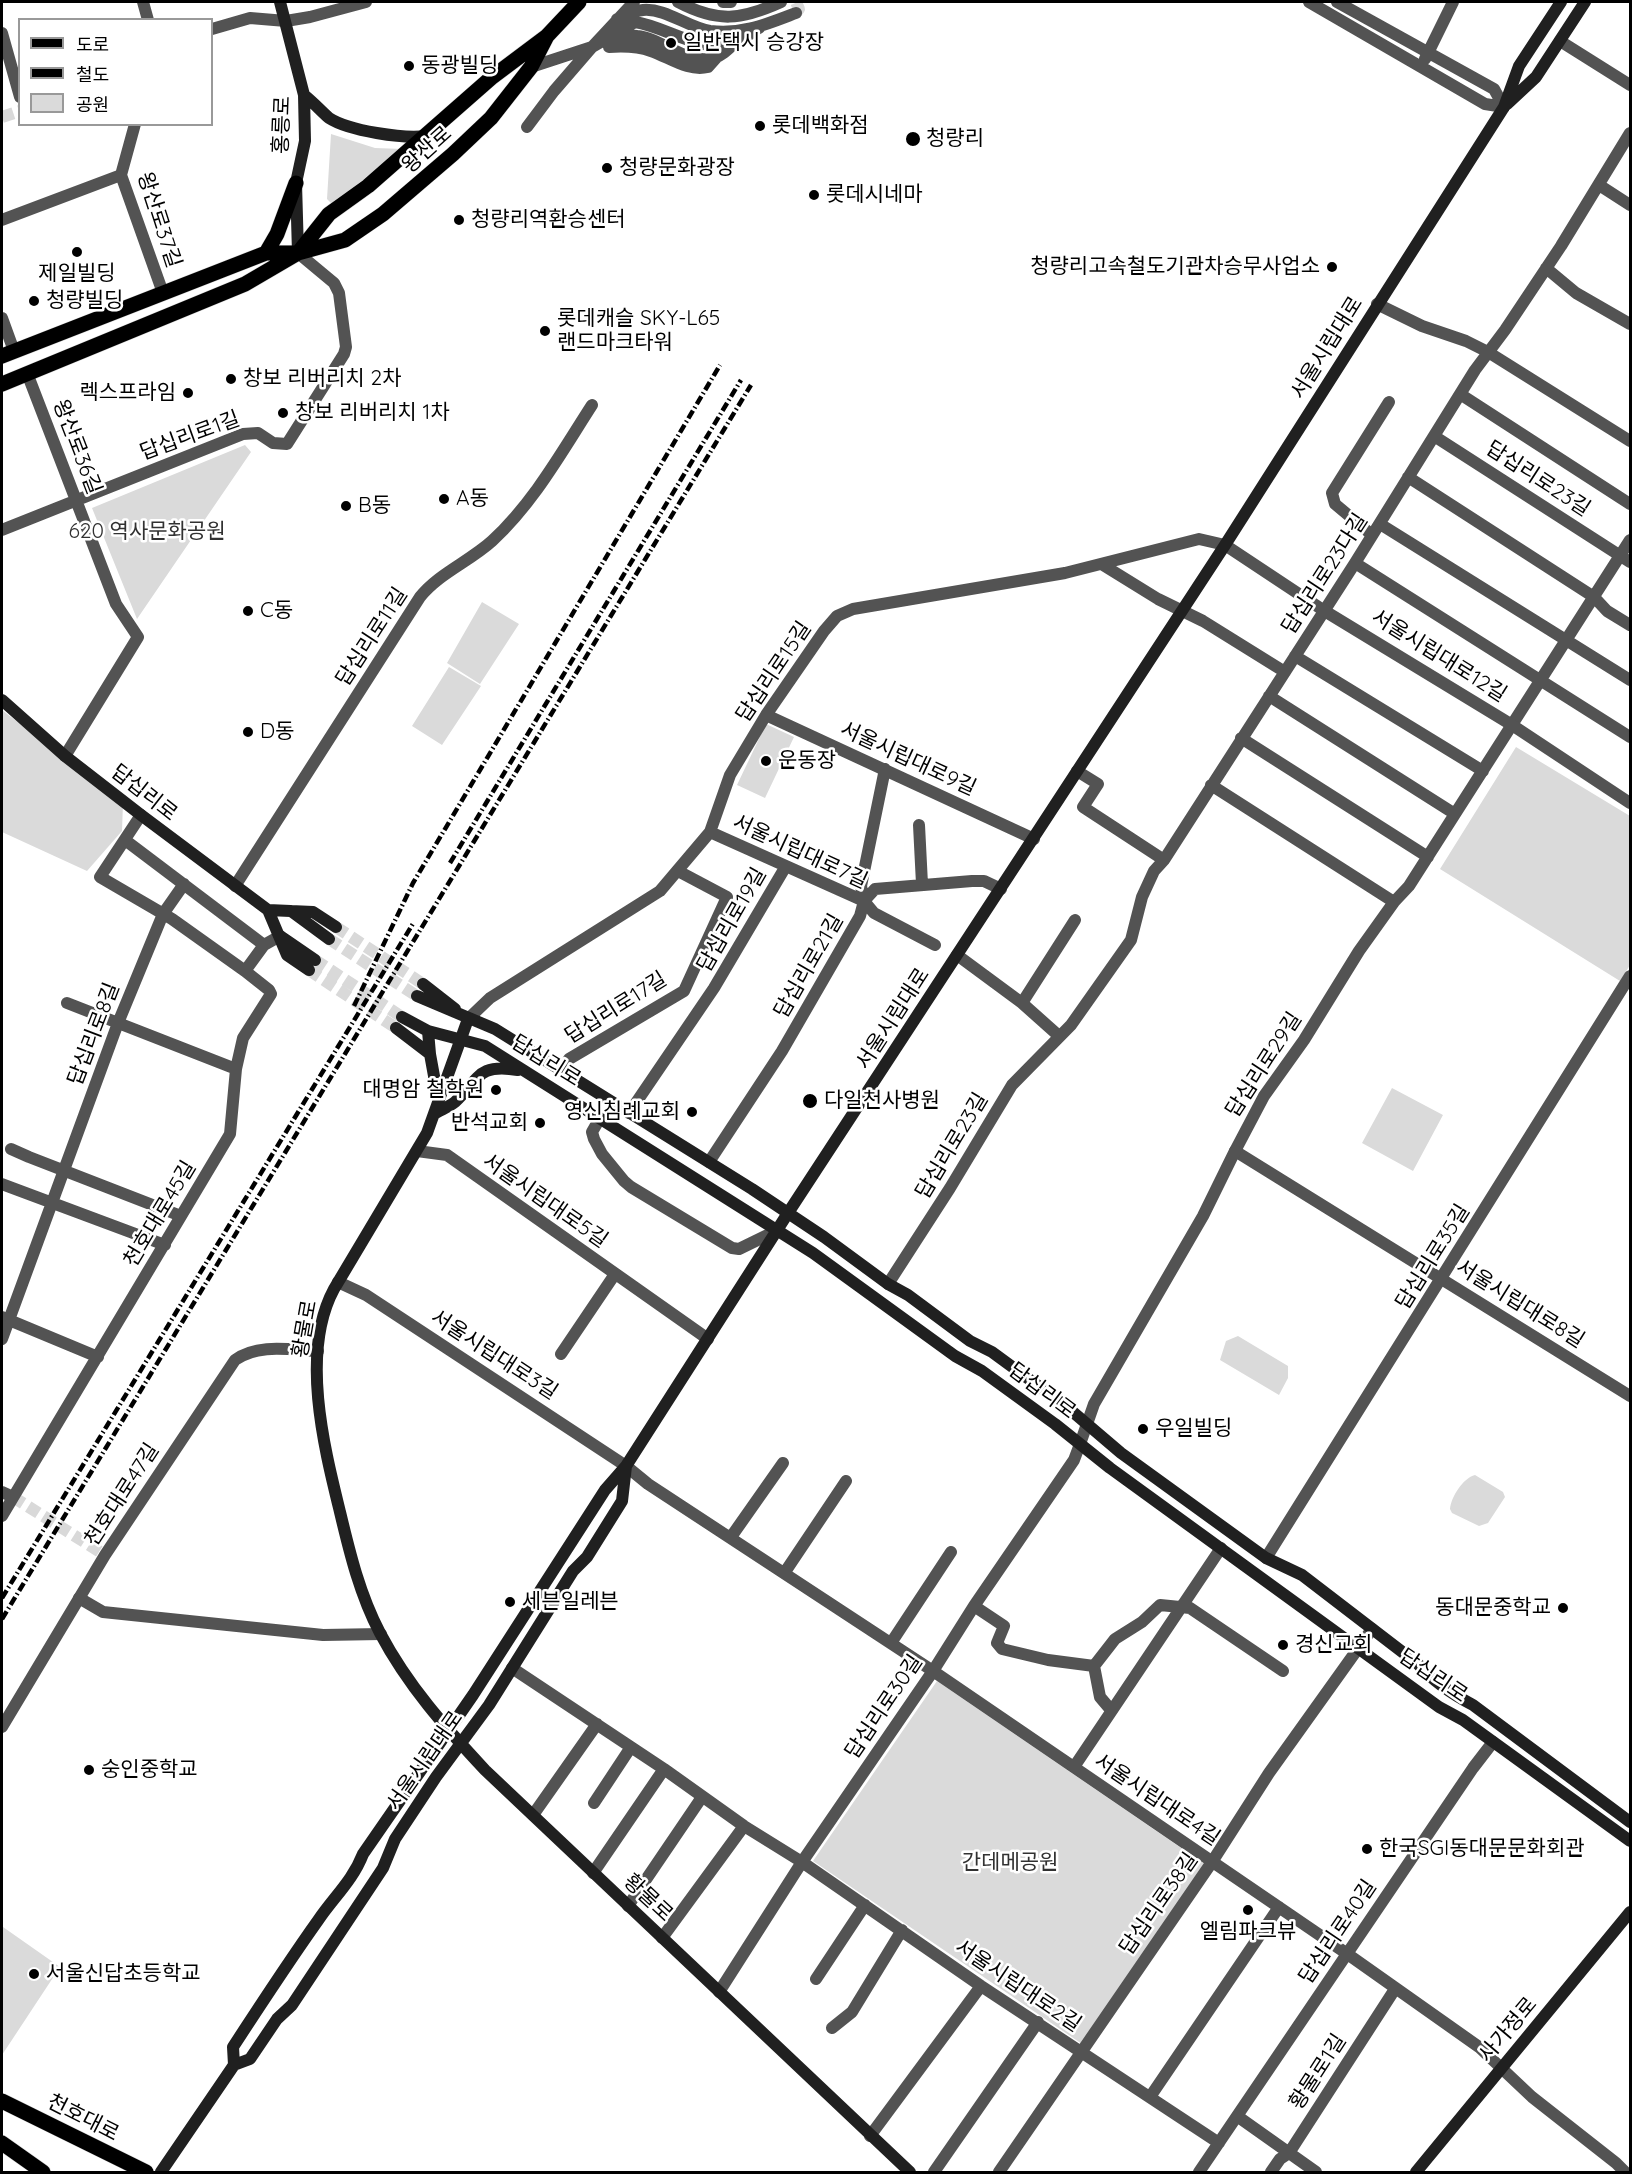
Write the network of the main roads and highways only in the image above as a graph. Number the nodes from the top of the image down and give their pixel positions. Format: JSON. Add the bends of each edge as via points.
{"nodes":[{"id":1,"x":280,"y":2,"type":"edge"},
{"id":2,"x":579,"y":2,"type":"edge"},
{"id":3,"x":1561,"y":2,"type":"edge"},
{"id":4,"x":1585,"y":2,"type":"edge"},
{"id":5,"x":547,"y":36,"type":"junction"},
{"id":6,"x":304,"y":95,"type":"junction"},
{"id":7,"x":1504,"y":107,"type":"junction"},
{"id":8,"x":428,"y":136,"type":"junction"},
{"id":9,"x":296,"y":183,"type":"junction"},
{"id":10,"x":266,"y":253,"type":"junction"},
{"id":11,"x":298,"y":253,"type":"junction"},
{"id":12,"x":8,"y":354,"type":"edge"},
{"id":13,"x":2,"y":384,"type":"edge"},
{"id":14,"x":2,"y":700,"type":"edge"},
{"id":15,"x":268,"y":910,"type":"junction"},
{"id":16,"x":291,"y":910,"type":"junction"},
{"id":17,"x":336,"y":927,"type":"tunnel mouth"},
{"id":18,"x":329,"y":939,"type":"tunnel mouth"},
{"id":19,"x":312,"y":965,"type":"tunnel mouth"},
{"id":20,"x":423,"y":984,"type":"tunnel mouth"},
{"id":21,"x":417,"y":996,"type":"tunnel mouth"},
{"id":22,"x":468,"y":1019,"type":"junction"},
{"id":23,"x":428,"y":1031,"type":"junction"},
{"id":24,"x":459,"y":1040,"type":"junction"},
{"id":25,"x":430,"y":1054,"type":"junction"},
{"id":26,"x":524,"y":1071,"type":"junction"},
{"id":27,"x":438,"y":1099,"type":"junction"},
{"id":28,"x":434,"y":1114,"type":"junction"},
{"id":29,"x":788,"y":1213,"type":"junction"},
{"id":30,"x":778,"y":1230,"type":"junction"},
{"id":31,"x":626,"y":1466,"type":"junction"},
{"id":32,"x":448,"y":1730,"type":"junction"},
{"id":33,"x":460,"y":1744,"type":"junction"},
{"id":34,"x":1630,"y":1822,"type":"edge"},
{"id":35,"x":1630,"y":1841,"type":"edge"},
{"id":36,"x":1630,"y":1912,"type":"edge"},
{"id":37,"x":234,"y":2065,"type":"junction"},
{"id":38,"x":2,"y":2101,"type":"edge"},
{"id":39,"x":2,"y":2143,"type":"edge"},
{"id":40,"x":904,"y":2171,"type":"edge"},
{"id":41,"x":43,"y":2172,"type":"edge"},
{"id":42,"x":146,"y":2172,"type":"edge"},
{"id":43,"x":160,"y":2172,"type":"edge"},
{"id":44,"x":1416,"y":2172,"type":"edge"}],
"edges":[{"from":1,"to":6,"type":"main road","name":"홍릉로"},
{"from":2,"to":5,"type":"main road","name":"왕산로"},
{"from":3,"to":7,"type":"main road","name":"서울시립대로","via":[[1519,66]]},
{"from":4,"to":7,"type":"main road","name":"서울시립대로","via":[[1536,77]]},
{"from":5,"to":8,"type":"main road","name":"왕산로","via":[[491,78]]},
{"from":5,"to":11,"type":"main road","name":"왕산로","via":[[531,67],[476,134],[401,200],[345,240]]},
{"from":6,"to":8,"type":"main road","via":[[343,124],[396,137]]},
{"from":6,"to":9,"type":"main road","name":"홍릉로","via":[[305,141]]},
{"from":7,"to":29,"type":"main road","name":"서울시립대로","via":[[1183,610]]},
{"from":8,"to":11,"type":"main road","name":"왕산로","via":[[329,214]]},
{"from":9,"to":10,"type":"main road"},
{"from":9,"to":11,"type":"main road","name":"홍릉로"},
{"from":10,"to":11,"type":"main road","name":"왕산로"},
{"from":10,"to":12,"type":"main road","name":"왕산로"},
{"from":11,"to":13,"type":"main road","name":"왕산로","via":[[245,284]]},
{"from":14,"to":15,"type":"main road","name":"답십리로","via":[[65,756]]},
{"from":15,"to":16,"type":"main road"},
{"from":15,"to":19,"type":"main road","name":"답십리로","via":[[280,936]]},
{"from":16,"to":17,"type":"main road","via":[[313,912]]},
{"from":16,"to":18,"type":"main road"},
{"from":20,"to":22,"type":"main road","name":"답십리로"},
{"from":21,"to":22,"type":"main road","name":"답십리로"},
{"from":22,"to":24,"type":"main road","name":"황물로"},
{"from":22,"to":29,"type":"main road","name":"답십리로","via":[[495,1029]]},
{"from":23,"to":24,"type":"main road","name":"답십리로"},
{"from":23,"to":25,"type":"main road"},
{"from":23,"to":25,"type":"main road","name":"답십리로","via":[[399,1023]]},
{"from":24,"to":26,"type":"main road","name":"답십리로","via":[[485,1046]]},
{"from":24,"to":27,"type":"main road","name":"황물로"},
{"from":25,"to":27,"type":"main road"},
{"from":26,"to":28,"type":"main road","via":[[499,1067],[488,1070],[454,1103]]},
{"from":26,"to":30,"type":"main road","name":"답십리로"},
{"from":27,"to":28,"type":"main road","name":"황물로"},
{"from":28,"to":32,"type":"main road","name":"황물로","via":[[417,1151],[326,1308],[318,1351],[318,1399],[335,1491],[360,1590],[381,1634],[424,1702]]},
{"from":29,"to":30,"type":"main road","name":"서울시립대로"},
{"from":29,"to":34,"type":"main road","name":"답십리로","via":[[970,1341],[992,1352],[1121,1453],[1266,1558],[1302,1575],[1418,1664],[1429,1677],[1473,1705]]},
{"from":30,"to":31,"type":"main road","name":"서울시립대로"},
{"from":30,"to":35,"type":"main road","name":"답십리로","via":[[955,1356],[982,1371],[1359,1649]]},
{"from":31,"to":32,"type":"main road","name":"서울시립대로","via":[[605,1490]]},
{"from":31,"to":33,"type":"main road","name":"서울시립대로","via":[[622,1501]]},
{"from":32,"to":33,"type":"main road","name":"황물로"},
{"from":32,"to":37,"type":"main road","name":"서울시립대로","via":[[233,2047]]},
{"from":33,"to":37,"type":"main road","name":"서울시립대로","via":[[395,1839],[383,1868],[292,2005],[277,2019],[250,2059]]},
{"from":33,"to":40,"type":"main road","name":"황물로"},
{"from":36,"to":44,"type":"main road","name":"사가정로"},
{"from":37,"to":43,"type":"main road","name":"서울시립대로"},
{"from":38,"to":42,"type":"main road","name":"천호대로"},
{"from":39,"to":41,"type":"main road"}]}
